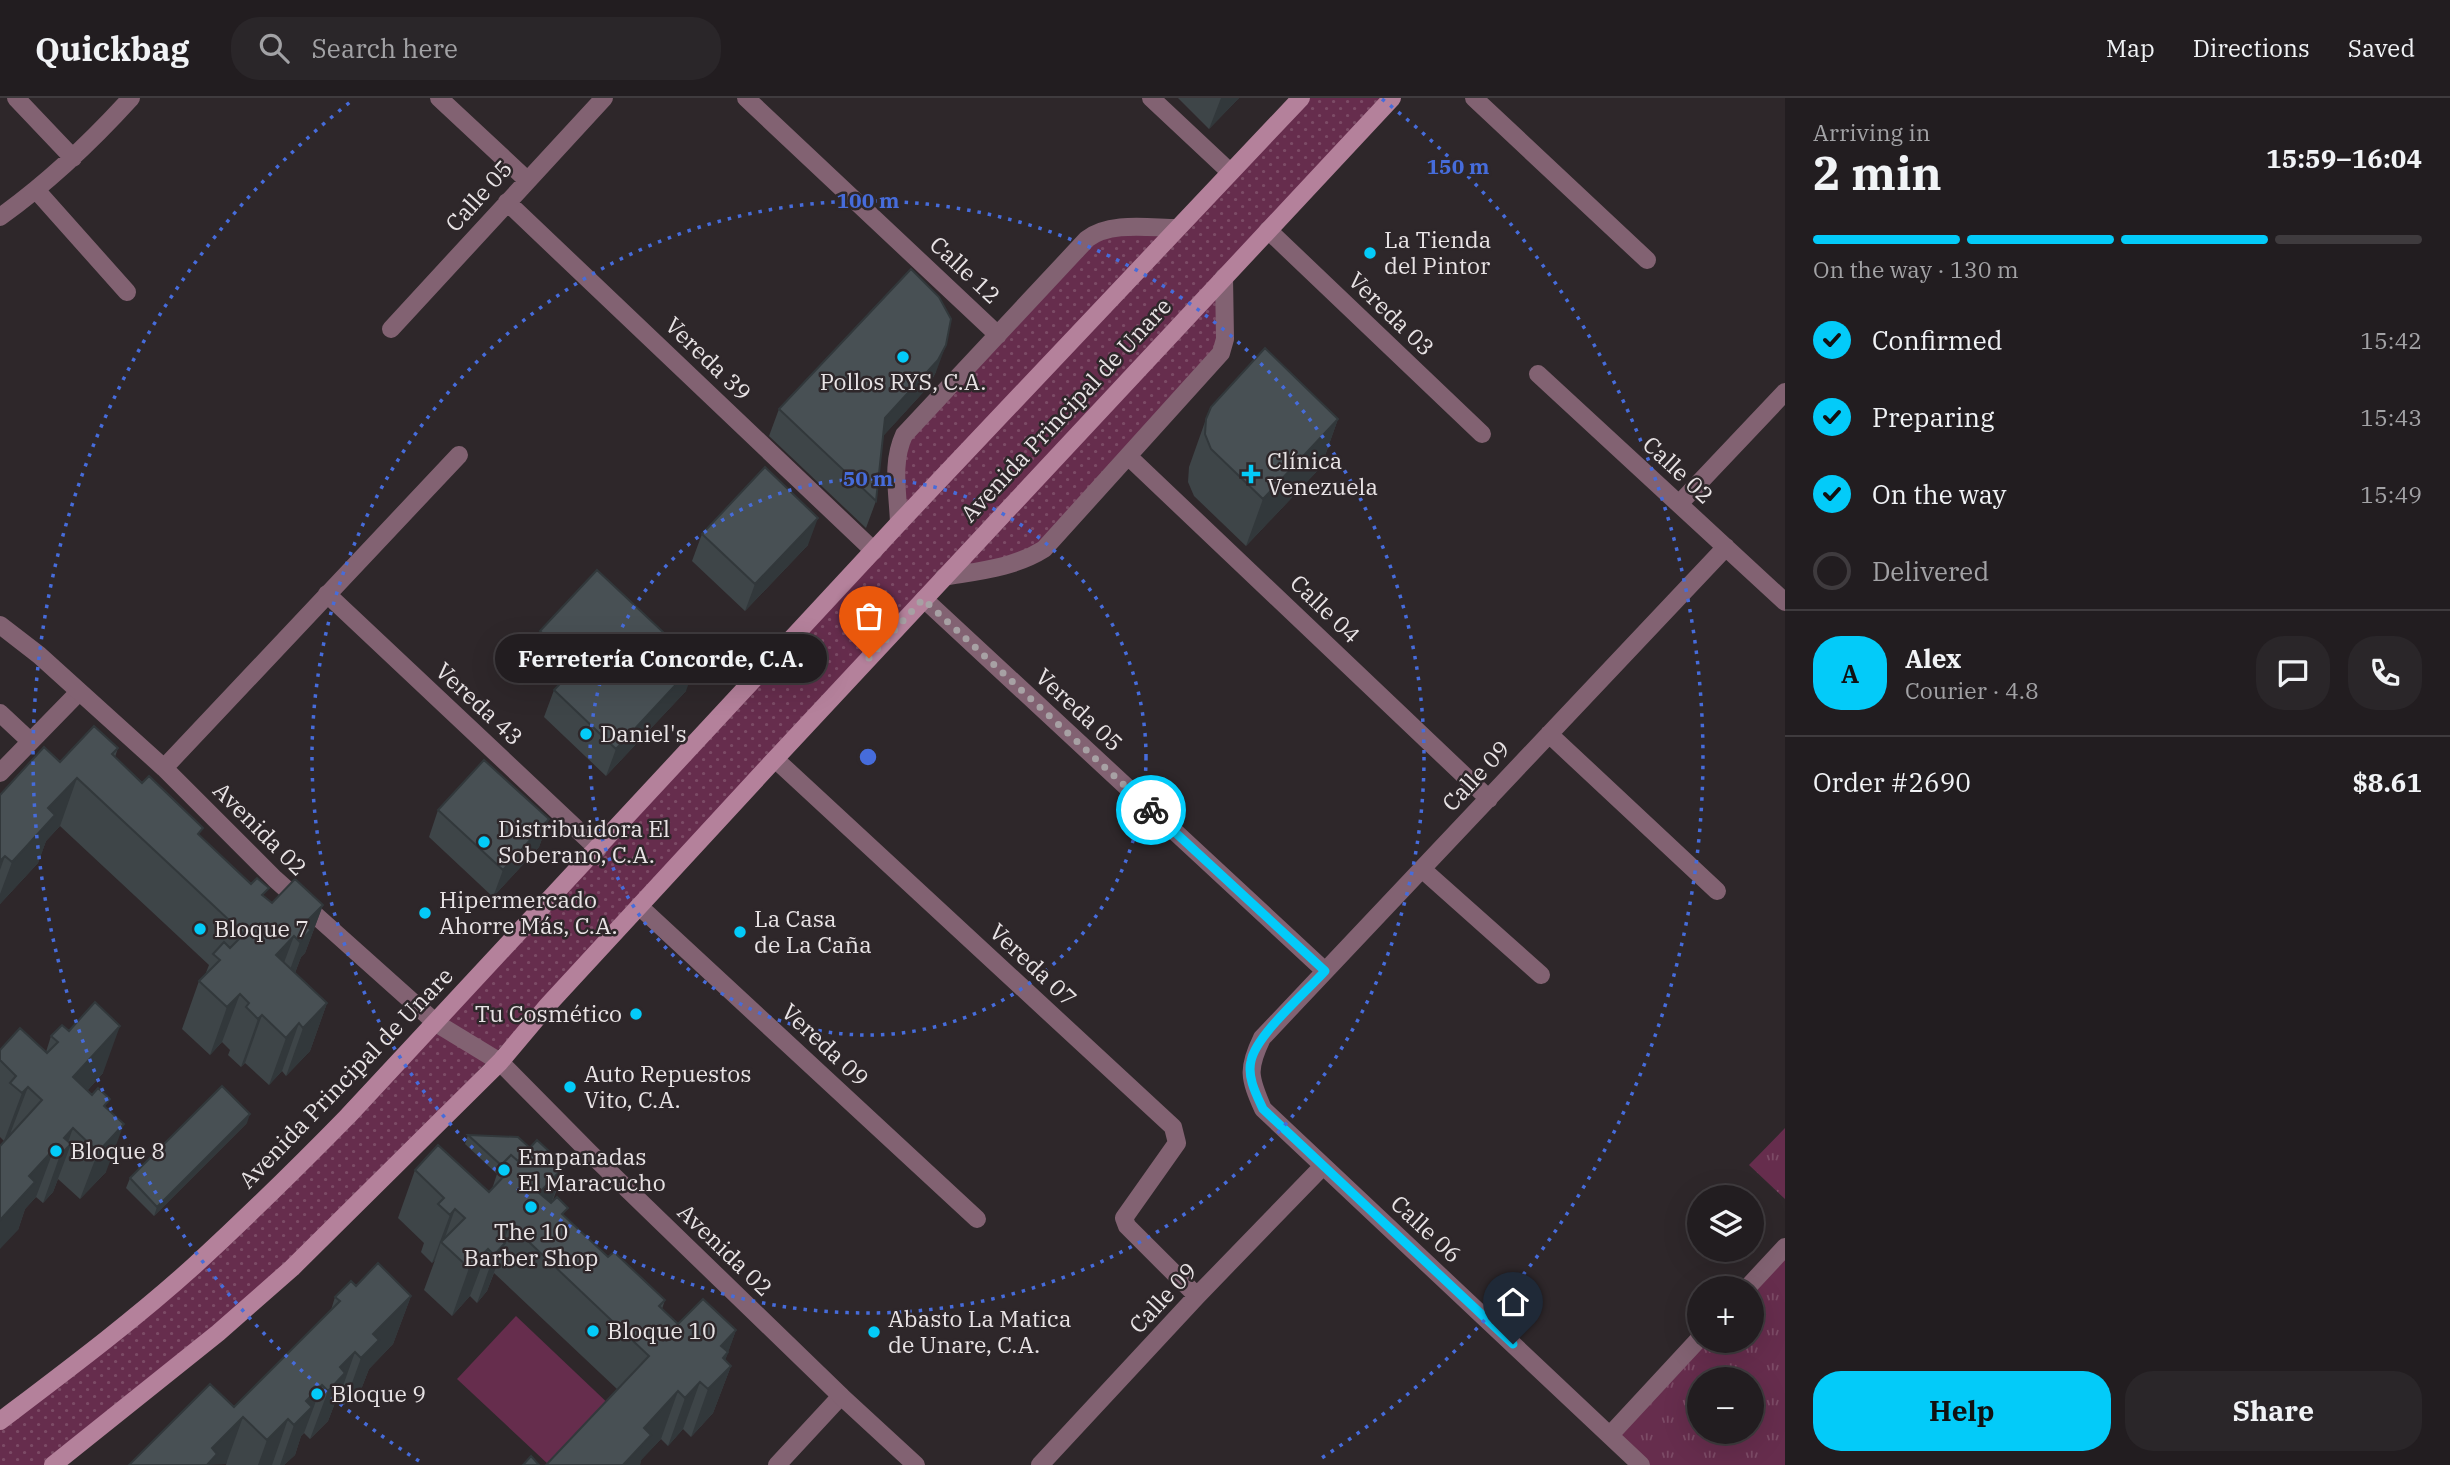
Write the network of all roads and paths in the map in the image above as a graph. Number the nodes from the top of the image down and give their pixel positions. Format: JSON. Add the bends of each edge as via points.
{"nodes":[{"id":1,"x":16,"y":98,"type":"edge"},
{"id":2,"x":131,"y":98,"type":"edge"},
{"id":3,"x":439,"y":98,"type":"edge"},
{"id":4,"x":604,"y":98,"type":"edge"},
{"id":5,"x":746,"y":98,"type":"edge"},
{"id":6,"x":1151,"y":98,"type":"edge"},
{"id":7,"x":1301,"y":98,"type":"edge"},
{"id":8,"x":1392,"y":98,"type":"edge"},
{"id":9,"x":1474,"y":98,"type":"edge"},
{"id":10,"x":73,"y":158,"type":"junction"},
{"id":11,"x":1230,"y":172,"type":"junction"},
{"id":12,"x":527,"y":180,"type":"junction"},
{"id":13,"x":37,"y":191,"type":"junction"},
{"id":14,"x":507,"y":202,"type":"junction"},
{"id":15,"x":0,"y":217,"type":"edge"},
{"id":16,"x":1178,"y":228,"type":"junction"},
{"id":17,"x":1268,"y":230,"type":"junction"},
{"id":18,"x":1647,"y":260,"type":"dead end"},
{"id":19,"x":1224,"y":277,"type":"junction"},
{"id":20,"x":127,"y":292,"type":"dead end"},
{"id":21,"x":391,"y":329,"type":"dead end"},
{"id":22,"x":998,"y":335,"type":"junction"},
{"id":23,"x":1538,"y":374,"type":"dead end"},
{"id":24,"x":1785,"y":392,"type":"edge"},
{"id":25,"x":1482,"y":434,"type":"dead end"},
{"id":26,"x":459,"y":454,"type":"dead end"},
{"id":27,"x":1128,"y":456,"type":"junction"},
{"id":28,"x":1679,"y":504,"type":"junction"},
{"id":29,"x":900,"y":523,"type":"junction"},
{"id":30,"x":1726,"y":547,"type":"junction"},
{"id":31,"x":874,"y":551,"type":"junction"},
{"id":32,"x":944,"y":577,"type":"junction"},
{"id":33,"x":327,"y":594,"type":"junction"},
{"id":34,"x":923,"y":599,"type":"junction"},
{"id":35,"x":1785,"y":602,"type":"edge"},
{"id":36,"x":0,"y":625,"type":"edge"},
{"id":37,"x":79,"y":692,"type":"junction"},
{"id":38,"x":0,"y":713,"type":"edge"},
{"id":39,"x":1549,"y":734,"type":"junction"},
{"id":40,"x":30,"y":741,"type":"junction"},
{"id":41,"x":775,"y":760,"type":"junction"},
{"id":42,"x":164,"y":768,"type":"junction"},
{"id":43,"x":0,"y":773,"type":"edge"},
{"id":44,"x":1489,"y":799,"type":"junction"},
{"id":45,"x":598,"y":849,"type":"junction"},
{"id":46,"x":1422,"y":869,"type":"junction"},
{"id":47,"x":1717,"y":891,"type":"dead end"},
{"id":48,"x":639,"y":906,"type":"junction"},
{"id":49,"x":1325,"y":971,"type":"junction"},
{"id":50,"x":1541,"y":975,"type":"dead end"},
{"id":51,"x":436,"y":1023,"type":"junction"},
{"id":52,"x":1262,"y":1038,"type":"joint"},
{"id":53,"x":500,"y":1062,"type":"junction"},
{"id":54,"x":1324,"y":1166,"type":"junction"},
{"id":55,"x":977,"y":1219,"type":"dead end"},
{"id":56,"x":1785,"y":1247,"type":"edge"},
{"id":57,"x":1758,"y":1276,"type":"edge"},
{"id":58,"x":1197,"y":1296,"type":"junction"},
{"id":59,"x":1687,"y":1352,"type":"edge"},
{"id":60,"x":841,"y":1396,"type":"junction"},
{"id":61,"x":0,"y":1421,"type":"edge"},
{"id":62,"x":1610,"y":1435,"type":"junction"},
{"id":63,"x":53,"y":1465,"type":"edge"},
{"id":64,"x":777,"y":1465,"type":"edge"},
{"id":65,"x":916,"y":1465,"type":"edge"},
{"id":66,"x":1040,"y":1465,"type":"edge"},
{"id":67,"x":1641,"y":1465,"type":"edge"}],
"edges":[{"from":1,"to":10,"type":"street"},
{"from":2,"to":10,"type":"street"},
{"from":3,"to":12,"type":"street"},
{"from":4,"to":12,"type":"street","name":"Calle 05"},
{"from":5,"to":22,"type":"street","name":"Calle 12"},
{"from":6,"to":11,"type":"street"},
{"from":7,"to":11,"type":"street","name":"Avenida Principal de Unare"},
{"from":8,"to":17,"type":"street","name":"Avenida Principal de Unare"},
{"from":9,"to":18,"type":"street"},
{"from":10,"to":13,"type":"street"},
{"from":11,"to":16,"type":"street","name":"Avenida Principal de Unare"},
{"from":12,"to":14,"type":"street","name":"Calle 05"},
{"from":13,"to":15,"type":"street"},
{"from":13,"to":20,"type":"street"},
{"from":14,"to":21,"type":"street","name":"Calle 05"},
{"from":14,"to":31,"type":"street","name":"Vereda 39"},
{"from":16,"to":22,"type":"street","via":[[1097,231]]},
{"from":16,"to":29,"type":"street","name":"Avenida Principal de Unare"},
{"from":17,"to":19,"type":"street","name":"Avenida Principal de Unare"},
{"from":17,"to":25,"type":"street","name":"Vereda 03"},
{"from":19,"to":27,"type":"street","via":[[1221,353]]},
{"from":19,"to":32,"type":"street","name":"Avenida Principal de Unare"},
{"from":22,"to":29,"type":"street","via":[[904,435],[896,462]]},
{"from":23,"to":28,"type":"street","name":"Calle 02"},
{"from":24,"to":28,"type":"street"},
{"from":26,"to":33,"type":"street"},
{"from":27,"to":32,"type":"street","via":[[1044,549],[1013,564]]},
{"from":27,"to":44,"type":"street","name":"Calle 04"},
{"from":28,"to":30,"type":"street","name":"Calle 02"},
{"from":29,"to":31,"type":"street","name":"Avenida Principal de Unare"},
{"from":30,"to":35,"type":"street","name":"Calle 02"},
{"from":30,"to":39,"type":"street","name":"Calle 09"},
{"from":31,"to":45,"type":"street","name":"Avenida Principal de Unare"},
{"from":32,"to":34,"type":"street","name":"Avenida Principal de Unare"},
{"from":33,"to":42,"type":"street"},
{"from":33,"to":45,"type":"street","name":"Vereda 43"},
{"from":34,"to":41,"type":"street","name":"Avenida Principal de Unare"},
{"from":34,"to":49,"type":"street","name":"Vereda 05"},
{"from":36,"to":37,"type":"street","name":"Avenida 02"},
{"from":37,"to":40,"type":"street"},
{"from":37,"to":42,"type":"street","name":"Avenida 02"},
{"from":38,"to":40,"type":"street"},
{"from":39,"to":44,"type":"street","name":"Calle 09"},
{"from":39,"to":47,"type":"street"},
{"from":40,"to":43,"type":"street"},
{"from":41,"to":48,"type":"street","name":"Avenida Principal de Unare"},
{"from":41,"to":58,"type":"street","name":"Vereda 07","via":[[1173,1127],[1177,1143],[1124,1218]]},
{"from":42,"to":51,"type":"street","name":"Avenida 02","via":[[275,879]]},
{"from":44,"to":46,"type":"street","name":"Calle 09"},
{"from":45,"to":51,"type":"street","name":"Avenida Principal de Unare"},
{"from":46,"to":49,"type":"street","name":"Calle 09"},
{"from":46,"to":50,"type":"street"},
{"from":48,"to":53,"type":"street","name":"Avenida Principal de Unare"},
{"from":48,"to":55,"type":"street","name":"Vereda 09"},
{"from":49,"to":52,"type":"street","name":"Calle 09"},
{"from":51,"to":53,"type":"street","name":"Avenida 02"},
{"from":51,"to":61,"type":"street","name":"Avenida Principal de Unare","via":[[348,1116],[193,1266]]},
{"from":52,"to":54,"type":"street","name":"Calle 06","via":[[1251,1061],[1252,1085],[1263,1109]]},
{"from":53,"to":60,"type":"street","name":"Avenida 02"},
{"from":53,"to":63,"type":"street","name":"Avenida Principal de Unare","via":[[292,1268]]},
{"from":54,"to":58,"type":"street","name":"Calle 09"},
{"from":54,"to":62,"type":"street","name":"Calle 06"},
{"from":56,"to":57,"type":"street"},
{"from":58,"to":66,"type":"street","name":"Calle 09"},
{"from":59,"to":62,"type":"street"},
{"from":60,"to":64,"type":"street"},
{"from":60,"to":65,"type":"street","name":"Avenida 02"},
{"from":62,"to":67,"type":"street","name":"Calle 06"}]}
